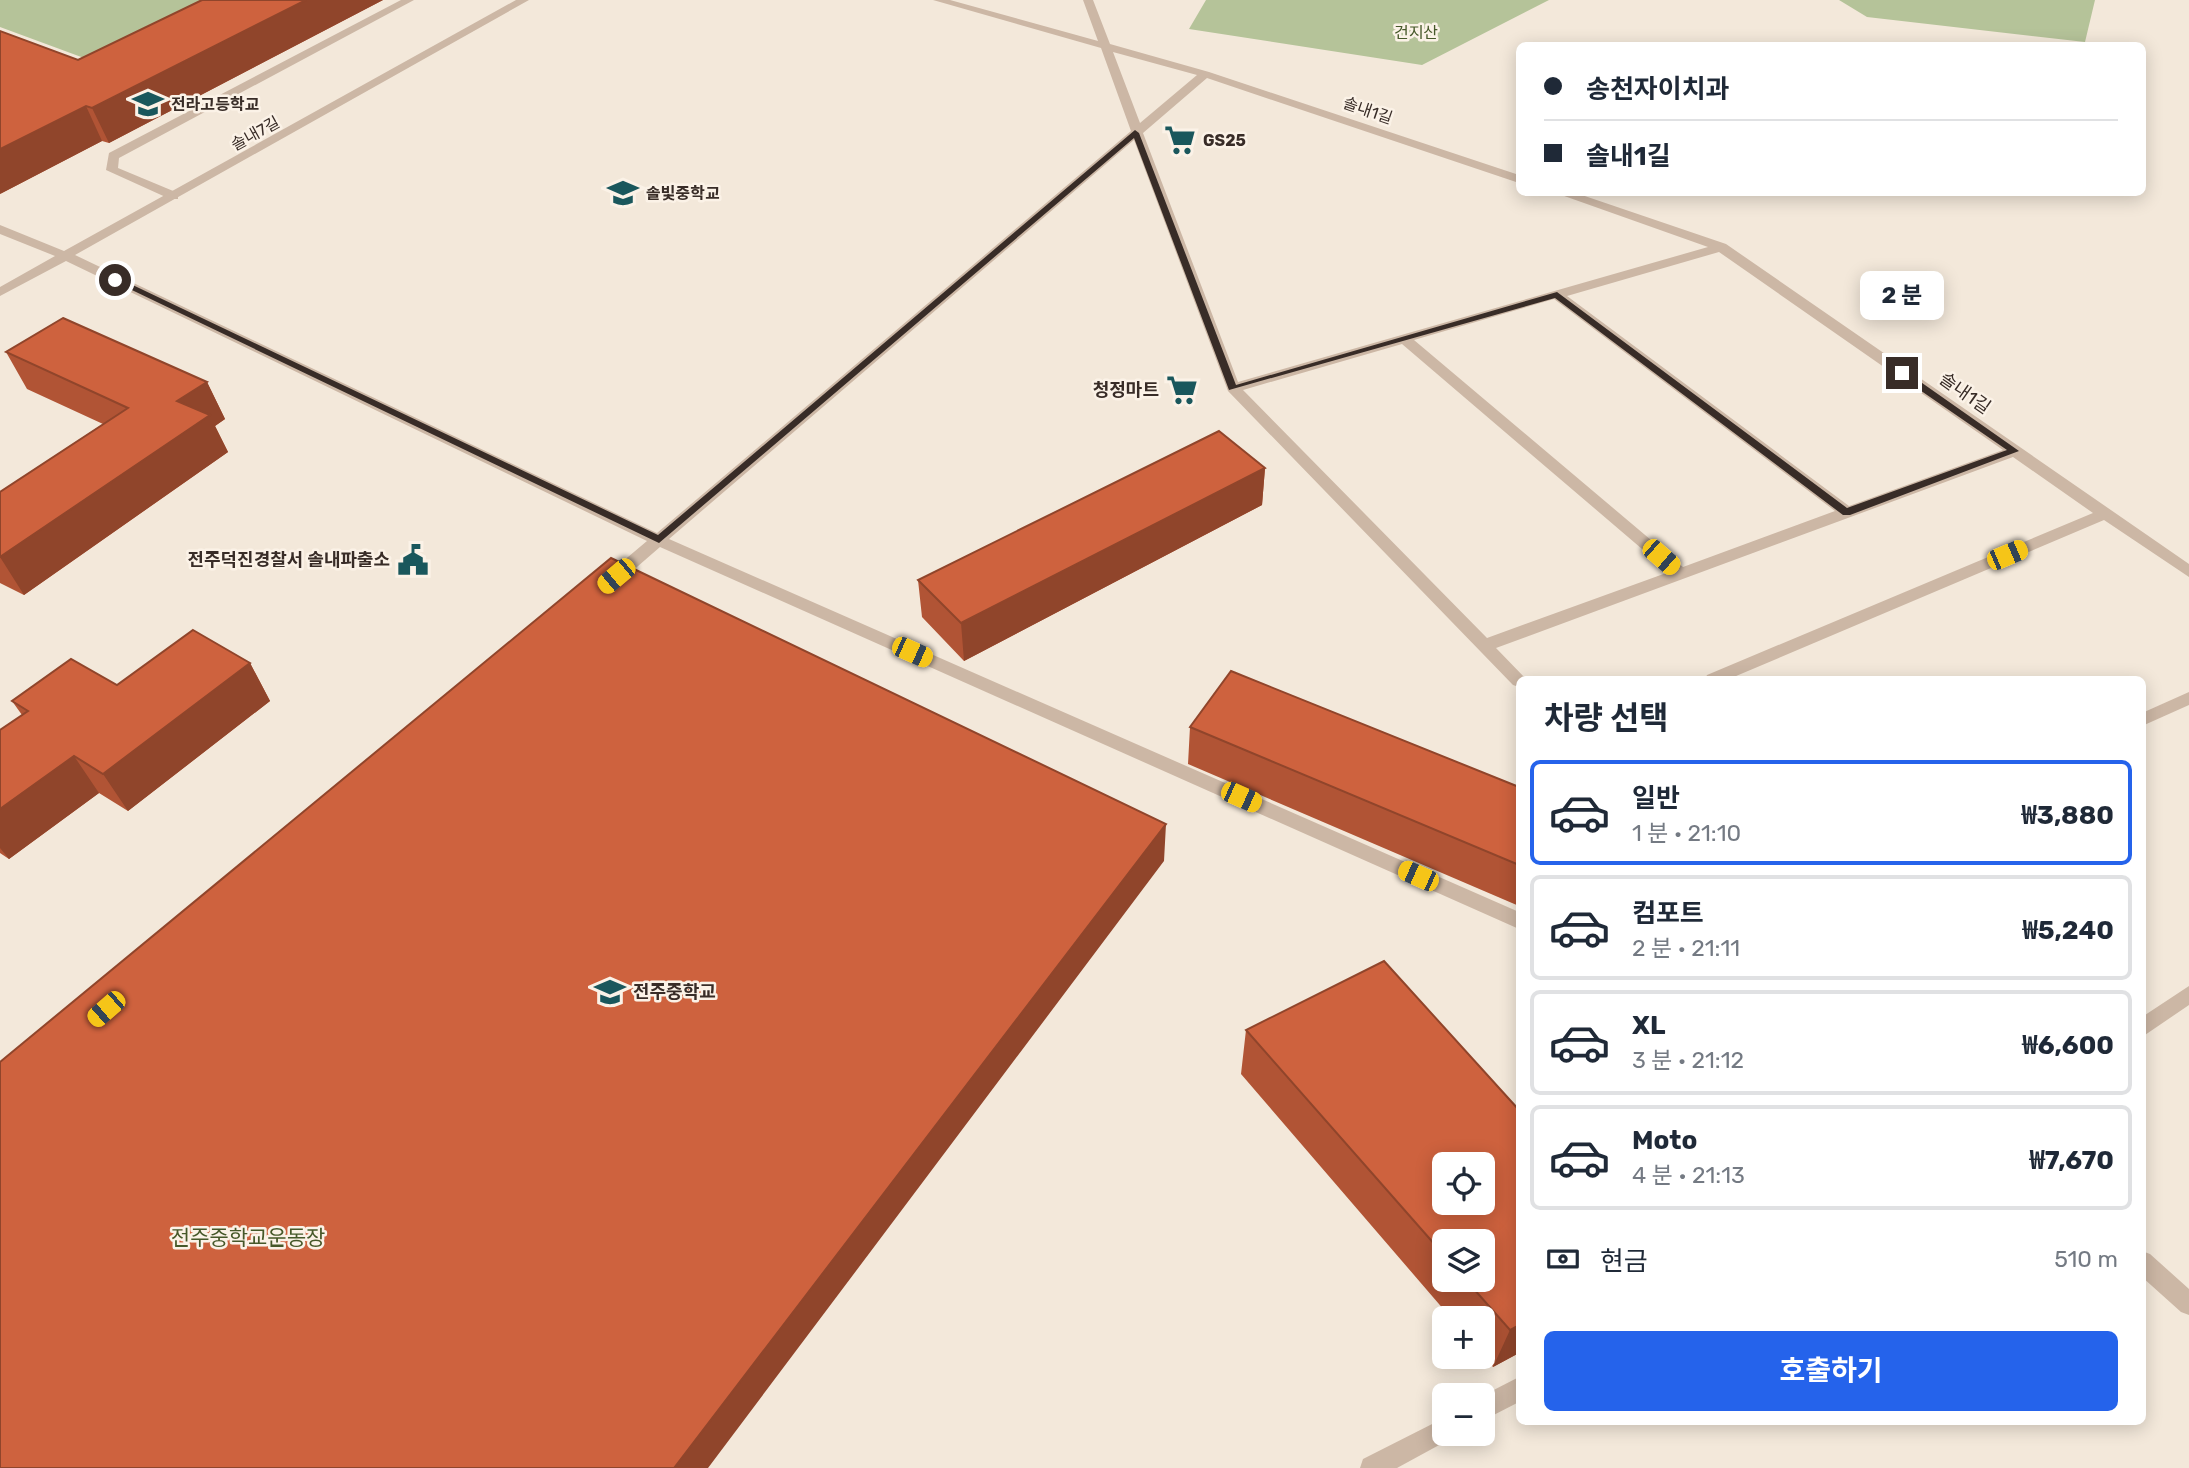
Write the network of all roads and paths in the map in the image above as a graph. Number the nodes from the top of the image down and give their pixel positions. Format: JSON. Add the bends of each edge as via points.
{"nodes":[{"id":1,"x":410,"y":0,"type":"edge"},
{"id":2,"x":524,"y":0,"type":"edge"},
{"id":3,"x":938,"y":0,"type":"edge"},
{"id":4,"x":1088,"y":0,"type":"edge"},
{"id":5,"x":1105,"y":46,"type":"junction"},
{"id":6,"x":1205,"y":74,"type":"junction"},
{"id":7,"x":1135,"y":133,"type":"junction"},
{"id":8,"x":1516,"y":178,"type":"edge"},
{"id":9,"x":174,"y":196,"type":"junction"},
{"id":10,"x":1571,"y":196,"type":"edge"},
{"id":11,"x":0,"y":229,"type":"edge"},
{"id":12,"x":1721,"y":247,"type":"junction"},
{"id":13,"x":66,"y":256,"type":"junction"},
{"id":14,"x":0,"y":292,"type":"edge"},
{"id":15,"x":1557,"y":295,"type":"junction"},
{"id":16,"x":1405,"y":339,"type":"junction"},
{"id":17,"x":1233,"y":388,"type":"junction"},
{"id":18,"x":2014,"y":451,"type":"junction"},
{"id":19,"x":1846,"y":512,"type":"junction"},
{"id":20,"x":2104,"y":514,"type":"junction"},
{"id":21,"x":659,"y":540,"type":"junction"},
{"id":22,"x":2189,"y":572,"type":"edge"},
{"id":23,"x":1680,"y":573,"type":"junction"},
{"id":24,"x":595,"y":594,"type":"edge"},
{"id":25,"x":1486,"y":645,"type":"junction"},
{"id":26,"x":1720,"y":676,"type":"edge"},
{"id":27,"x":1516,"y":678,"type":"edge"},
{"id":28,"x":2189,"y":698,"type":"edge"},
{"id":29,"x":2146,"y":718,"type":"edge"},
{"id":30,"x":1516,"y":920,"type":"edge"},
{"id":31,"x":2189,"y":994,"type":"edge"},
{"id":32,"x":2146,"y":1025,"type":"edge"},
{"id":33,"x":2146,"y":1266,"type":"edge"},
{"id":34,"x":2189,"y":1304,"type":"edge"},
{"id":35,"x":1516,"y":1391,"type":"edge"},
{"id":36,"x":1495,"y":1402,"type":"edge"},
{"id":37,"x":1432,"y":1436,"type":"edge"},
{"id":38,"x":1372,"y":1468,"type":"edge"}],
"edges":[{"from":1,"to":9,"type":"street","via":[[113,156],[112,170]]},
{"from":2,"to":9,"type":"street","name":"솔내7길"},
{"from":3,"to":5,"type":"street","name":"솔내1길"},
{"from":4,"to":5,"type":"street"},
{"from":5,"to":6,"type":"street","name":"솔내1길"},
{"from":5,"to":7,"type":"street"},
{"from":6,"to":7,"type":"street"},
{"from":6,"to":8,"type":"street","name":"솔내1길"},
{"from":7,"to":17,"type":"street"},
{"from":7,"to":21,"type":"street"},
{"from":9,"to":13,"type":"street","name":"솔내7길"},
{"from":10,"to":12,"type":"street","name":"솔내1길"},
{"from":11,"to":13,"type":"street"},
{"from":12,"to":15,"type":"street"},
{"from":12,"to":18,"type":"street","name":"솔내1길"},
{"from":13,"to":14,"type":"street","name":"솔내7길"},
{"from":13,"to":21,"type":"street"},
{"from":15,"to":16,"type":"street"},
{"from":15,"to":19,"type":"street"},
{"from":16,"to":17,"type":"street"},
{"from":16,"to":23,"type":"street"},
{"from":17,"to":25,"type":"street"},
{"from":18,"to":19,"type":"street"},
{"from":18,"to":20,"type":"street","name":"솔내1길"},
{"from":19,"to":23,"type":"street"},
{"from":20,"to":22,"type":"street","name":"솔내1길"},
{"from":20,"to":26,"type":"street"},
{"from":21,"to":24,"type":"street"},
{"from":21,"to":30,"type":"street"},
{"from":23,"to":25,"type":"street"},
{"from":25,"to":27,"type":"street"},
{"from":28,"to":29,"type":"street"},
{"from":31,"to":32,"type":"street"},
{"from":33,"to":34,"type":"street"},
{"from":35,"to":36,"type":"street"},
{"from":37,"to":38,"type":"street"}]}
